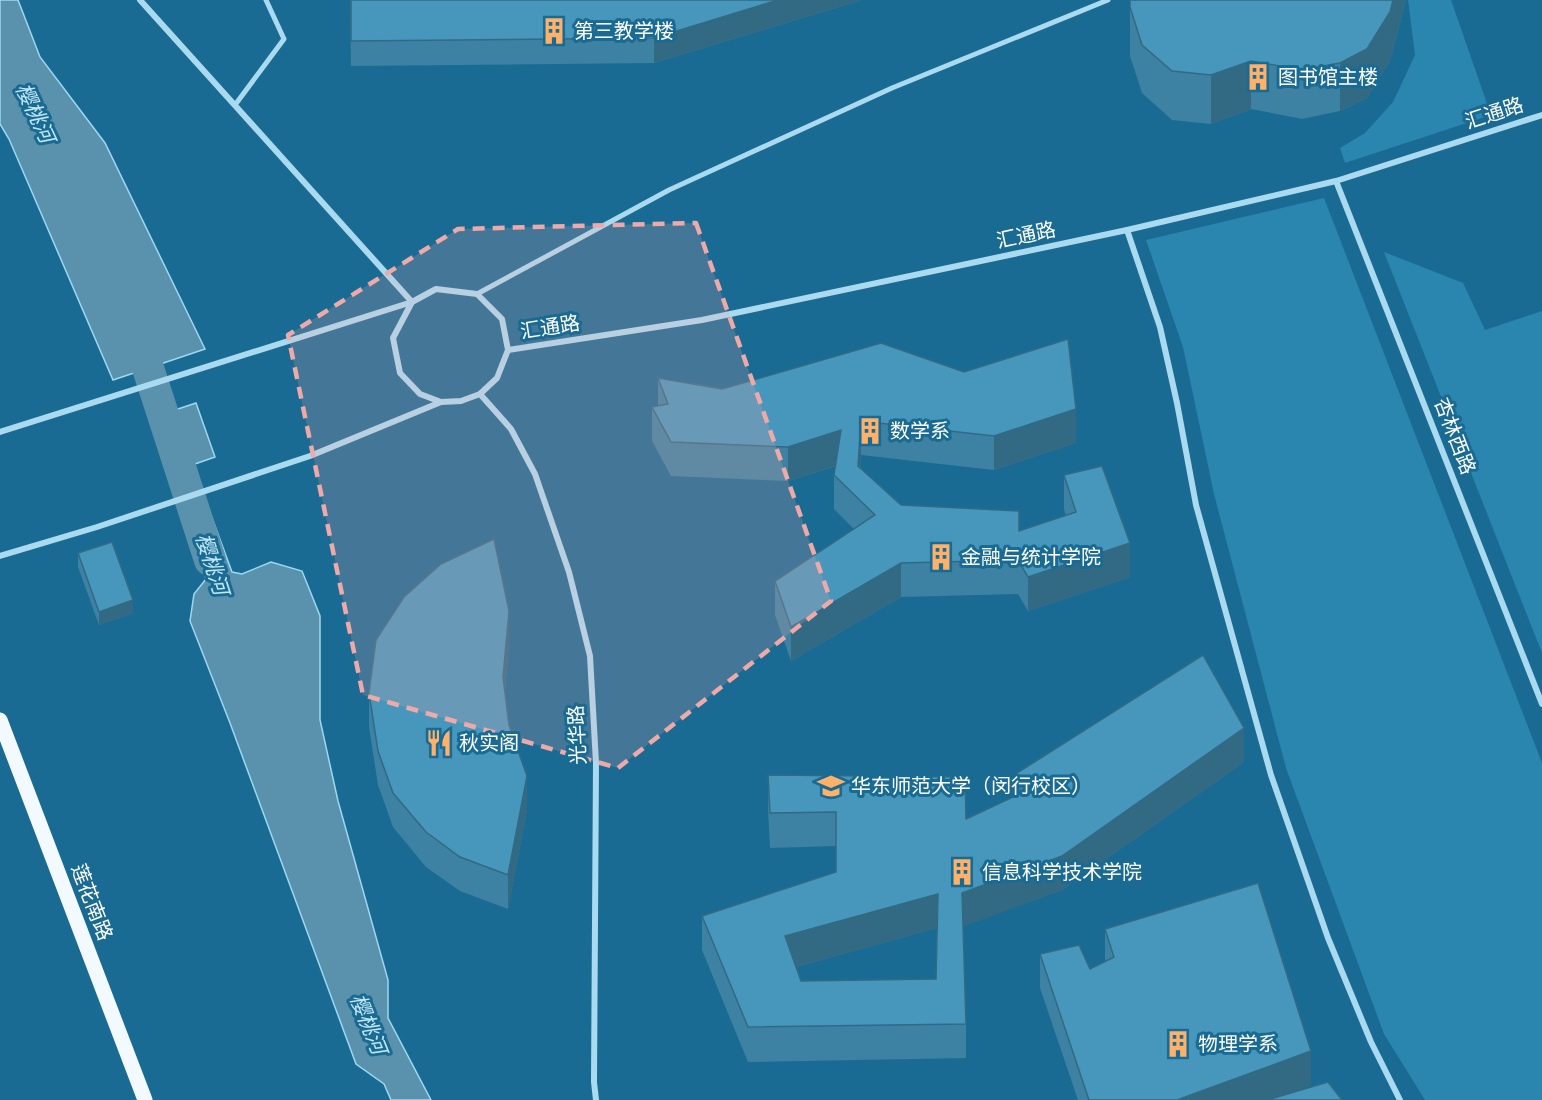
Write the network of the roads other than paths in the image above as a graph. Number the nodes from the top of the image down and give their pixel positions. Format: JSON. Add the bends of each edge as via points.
{"nodes":[{"id":1,"x":141,"y":0,"type":"edge"},
{"id":2,"x":266,"y":0,"type":"edge"},
{"id":3,"x":1108,"y":0,"type":"edge"},
{"id":4,"x":235,"y":105,"type":"junction"},
{"id":5,"x":1542,"y":115,"type":"edge"},
{"id":6,"x":1336,"y":181,"type":"junction"},
{"id":7,"x":1127,"y":230,"type":"junction"},
{"id":8,"x":477,"y":294,"type":"junction"},
{"id":9,"x":412,"y":302,"type":"junction"},
{"id":10,"x":508,"y":350,"type":"junction"},
{"id":11,"x":480,"y":394,"type":"junction"},
{"id":12,"x":441,"y":402,"type":"junction"},
{"id":13,"x":0,"y":432,"type":"edge"},
{"id":14,"x":0,"y":556,"type":"edge"},
{"id":15,"x":1542,"y":704,"type":"edge"},
{"id":16,"x":0,"y":720,"type":"edge"},
{"id":17,"x":145,"y":1100,"type":"edge"},
{"id":18,"x":596,"y":1100,"type":"edge"},
{"id":19,"x":1400,"y":1100,"type":"edge"}],
"edges":[{"from":1,"to":4,"type":"street"},
{"from":2,"to":4,"type":"street","via":[[284,39]]},
{"from":3,"to":8,"type":"street","via":[[892,88],[669,189]]},
{"from":4,"to":9,"type":"street"},
{"from":5,"to":6,"type":"street","name":"汇通路"},
{"from":6,"to":7,"type":"street","name":"汇通路"},
{"from":6,"to":15,"type":"street","name":"杏林西路"},
{"from":7,"to":10,"type":"street","name":"汇通路","via":[[702,320]]},
{"from":7,"to":19,"type":"street","via":[[1160,327],[1196,506],[1271,775],[1328,938]]},
{"from":8,"to":9,"type":"street","via":[[436,289]]},
{"from":8,"to":10,"type":"street","via":[[502,319]]},
{"from":9,"to":12,"type":"street","via":[[393,338],[400,373],[420,394]]},
{"from":9,"to":13,"type":"street"},
{"from":10,"to":11,"type":"street","via":[[497,378]]},
{"from":11,"to":12,"type":"street","via":[[461,401]]},
{"from":11,"to":18,"type":"street","name":"光华路","via":[[511,429],[535,474],[569,572],[590,656],[596,763]]},
{"from":12,"to":14,"type":"street","via":[[310,456]]},
{"from":16,"to":17,"type":"main road","name":"莲花南路"}]}
